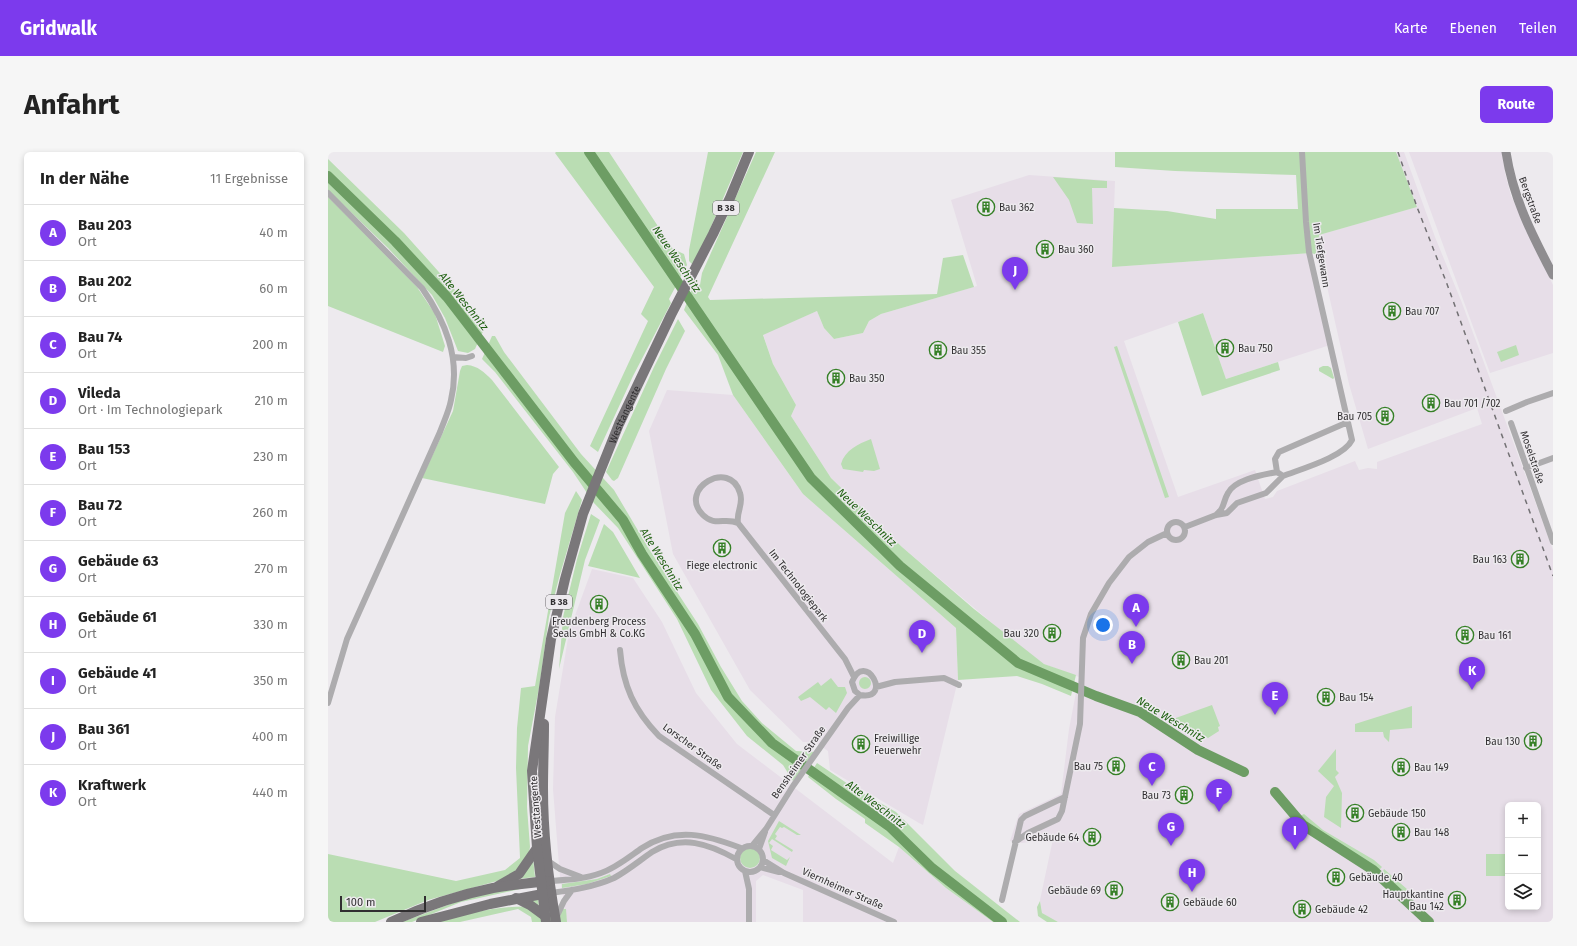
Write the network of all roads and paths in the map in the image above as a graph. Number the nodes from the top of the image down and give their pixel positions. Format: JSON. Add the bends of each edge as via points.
{"nodes":[{"id":1,"x":749,"y":152,"type":"edge"},
{"id":2,"x":1302,"y":152,"type":"edge"},
{"id":3,"x":1506,"y":152,"type":"edge"},
{"id":4,"x":328,"y":193,"type":"edge"},
{"id":5,"x":1553,"y":275,"type":"edge"},
{"id":6,"x":472,"y":356,"type":"dead end"},
{"id":7,"x":453,"y":357,"type":"junction"},
{"id":8,"x":1553,"y":393,"type":"edge"},
{"id":9,"x":1506,"y":411,"type":"dead end"},
{"id":10,"x":1348,"y":422,"type":"junction"},
{"id":11,"x":1511,"y":423,"type":"dead end"},
{"id":12,"x":1553,"y":458,"type":"edge"},
{"id":13,"x":1526,"y":468,"type":"junction"},
{"id":14,"x":1277,"y":472,"type":"junction"},
{"id":15,"x":1283,"y":476,"type":"junction"},
{"id":16,"x":1216,"y":515,"type":"junction"},
{"id":17,"x":1553,"y":521,"type":"edge"},
{"id":18,"x":738,"y":523,"type":"junction"},
{"id":19,"x":1546,"y":524,"type":"junction"},
{"id":20,"x":1185,"y":527,"type":"junction"},
{"id":21,"x":1167,"y":533,"type":"junction"},
{"id":22,"x":1553,"y":542,"type":"edge"},
{"id":23,"x":620,"y":650,"type":"dead end"},
{"id":24,"x":845,"y":659,"type":"junction"},
{"id":25,"x":860,"y":673,"type":"junction"},
{"id":26,"x":854,"y":677,"type":"junction"},
{"id":27,"x":876,"y":680,"type":"junction"},
{"id":28,"x":895,"y":682,"type":"junction"},
{"id":29,"x":959,"y":685,"type":"dead end"},
{"id":30,"x":876,"y":687,"type":"junction"},
{"id":31,"x":854,"y":691,"type":"junction"},
{"id":32,"x":544,"y":692,"type":"junction"},
{"id":33,"x":860,"y":695,"type":"junction"},
{"id":34,"x":328,"y":703,"type":"edge"},
{"id":35,"x":848,"y":708,"type":"junction"},
{"id":36,"x":1065,"y":797,"type":"junction"},
{"id":37,"x":774,"y":815,"type":"junction"},
{"id":38,"x":766,"y":829,"type":"junction"},
{"id":39,"x":1015,"y":842,"type":"junction"},
{"id":40,"x":752,"y":846,"type":"junction"},
{"id":41,"x":537,"y":848,"type":"junction"},
{"id":42,"x":741,"y":848,"type":"junction"},
{"id":43,"x":759,"y":849,"type":"junction"},
{"id":44,"x":736,"y":859,"type":"junction"},
{"id":45,"x":763,"y":860,"type":"junction"},
{"id":46,"x":548,"y":861,"type":"junction"},
{"id":47,"x":760,"y":868,"type":"junction"},
{"id":48,"x":745,"y":872,"type":"junction"},
{"id":49,"x":753,"y":872,"type":"junction"},
{"id":50,"x":784,"y":873,"type":"junction"},
{"id":51,"x":583,"y":878,"type":"junction"},
{"id":52,"x":545,"y":882,"type":"junction"},
{"id":53,"x":495,"y":888,"type":"junction"},
{"id":54,"x":749,"y":889,"type":"junction"},
{"id":55,"x":572,"y":890,"type":"junction"},
{"id":56,"x":547,"y":894,"type":"junction"},
{"id":57,"x":516,"y":898,"type":"junction"},
{"id":58,"x":1002,"y":900,"type":"dead end"},
{"id":59,"x":551,"y":920,"type":"edge"},
{"id":60,"x":391,"y":922,"type":"edge"},
{"id":61,"x":421,"y":922,"type":"edge"},
{"id":62,"x":749,"y":922,"type":"edge"},
{"id":63,"x":894,"y":922,"type":"edge"}],
"edges":[{"from":1,"to":32,"type":"main road","name":"Westtangente","number":"B 38","via":[[730,198],[630,400],[583,514],[555,618]]},
{"from":2,"to":10,"type":"street","name":"Im Tiefgewann","via":[[1309,252]]},
{"from":3,"to":5,"type":"main road","name":"Bergstraße","via":[[1520,210]]},
{"from":4,"to":7,"type":"street","via":[[422,288],[444,324]]},
{"from":6,"to":7,"type":"street"},
{"from":7,"to":34,"type":"street","via":[[454,381],[451,400],[440,432],[347,639]]},
{"from":8,"to":9,"type":"street"},
{"from":10,"to":14,"type":"street","via":[[1278,452],[1275,459]]},
{"from":10,"to":15,"type":"street","name":"Im Tiefgewann","via":[[1352,440],[1349,446],[1335,455]]},
{"from":11,"to":13,"type":"street","name":"Moselstraße"},
{"from":12,"to":13,"type":"street"},
{"from":13,"to":19,"type":"street","name":"Moselstraße"},
{"from":14,"to":15,"type":"street"},
{"from":14,"to":16,"type":"street","via":[[1236,484],[1229,490],[1225,504]]},
{"from":15,"to":16,"type":"street","via":[[1266,493],[1237,503],[1227,513]]},
{"from":16,"to":20,"type":"street"},
{"from":17,"to":19,"type":"street"},
{"from":18,"to":18,"type":"street","via":[[741,498],[736,484],[719,477],[705,482],[697,498],[698,507],[703,515],[715,521],[730,520]]},
{"from":18,"to":24,"type":"street","name":"Im Technologiepark"},
{"from":19,"to":22,"type":"street","name":"Moselstraße"},
{"from":20,"to":21,"type":"street","via":[[1178,522],[1172,523]]},
{"from":20,"to":21,"type":"street","via":[[1185,534],[1179,541],[1171,539]]},
{"from":21,"to":36,"type":"street","via":[[1148,542],[1129,557],[1111,580],[1091,614],[1082,656],[1080,724]]},
{"from":23,"to":37,"type":"street","name":"Lorscher Straße","via":[[628,690],[646,722],[659,736]]},
{"from":24,"to":25,"type":"street","name":"Im Technologiepark"},
{"from":24,"to":26,"type":"street","name":"Im Technologiepark"},
{"from":25,"to":26,"type":"street"},
{"from":25,"to":27,"type":"street","via":[[867,672]]},
{"from":26,"to":31,"type":"street","name":"Bensheimer Straße"},
{"from":27,"to":28,"type":"street"},
{"from":27,"to":30,"type":"street"},
{"from":28,"to":29,"type":"street","via":[[944,678]]},
{"from":28,"to":30,"type":"street"},
{"from":30,"to":33,"type":"street","name":"Bensheimer Straße","via":[[872,693]]},
{"from":31,"to":33,"type":"street"},
{"from":31,"to":35,"type":"street","name":"Bensheimer Straße"},
{"from":32,"to":41,"type":"main road","name":"Westtangente","number":"B 38","via":[[532,771]]},
{"from":32,"to":46,"type":"main road","name":"Westtangente","number":"B 38","via":[[543,788]]},
{"from":33,"to":35,"type":"street","name":"Bensheimer Straße"},
{"from":35,"to":37,"type":"street","name":"Bensheimer Straße"},
{"from":36,"to":39,"type":"street","via":[[1058,819]]},
{"from":36,"to":39,"type":"street","via":[[1022,818]]},
{"from":37,"to":38,"type":"street","name":"Bensheimer Straße"},
{"from":38,"to":40,"type":"street","name":"Bensheimer Straße"},
{"from":38,"to":43,"type":"street","name":"Bensheimer Straße"},
{"from":39,"to":58,"type":"street"},
{"from":40,"to":42,"type":"street"},
{"from":40,"to":43,"type":"street"},
{"from":41,"to":52,"type":"main road","name":"Westtangente","number":"B 38"},
{"from":41,"to":53,"type":"main road","via":[[519,874]]},
{"from":42,"to":44,"type":"street"},
{"from":42,"to":51,"type":"street","via":[[703,836],[672,836],[654,842],[611,869]]},
{"from":43,"to":45,"type":"street"},
{"from":44,"to":48,"type":"street","via":[[739,867]]},
{"from":44,"to":55,"type":"street","via":[[721,850],[693,842],[668,845],[654,851],[614,878]]},
{"from":45,"to":47,"type":"street"},
{"from":45,"to":50,"type":"street","name":"Viernheimer Straße"},
{"from":46,"to":51,"type":"street"},
{"from":46,"to":52,"type":"main road","name":"Westtangente","number":"B 38"},
{"from":47,"to":49,"type":"street"},
{"from":47,"to":50,"type":"street","name":"Viernheimer Straße"},
{"from":48,"to":49,"type":"street"},
{"from":48,"to":54,"type":"street"},
{"from":49,"to":54,"type":"street"},
{"from":50,"to":63,"type":"street","name":"Viernheimer Straße"},
{"from":51,"to":52,"type":"street"},
{"from":52,"to":53,"type":"main road"},
{"from":52,"to":56,"type":"main road","name":"Westtangente"},
{"from":53,"to":60,"type":"main road","via":[[439,903]]},
{"from":54,"to":62,"type":"street"},
{"from":55,"to":56,"type":"street"},
{"from":55,"to":59,"type":"street"},
{"from":56,"to":57,"type":"main road"},
{"from":56,"to":59,"type":"main road","name":"Westtangente"},
{"from":57,"to":59,"type":"main road"},
{"from":57,"to":61,"type":"main road"}]}
